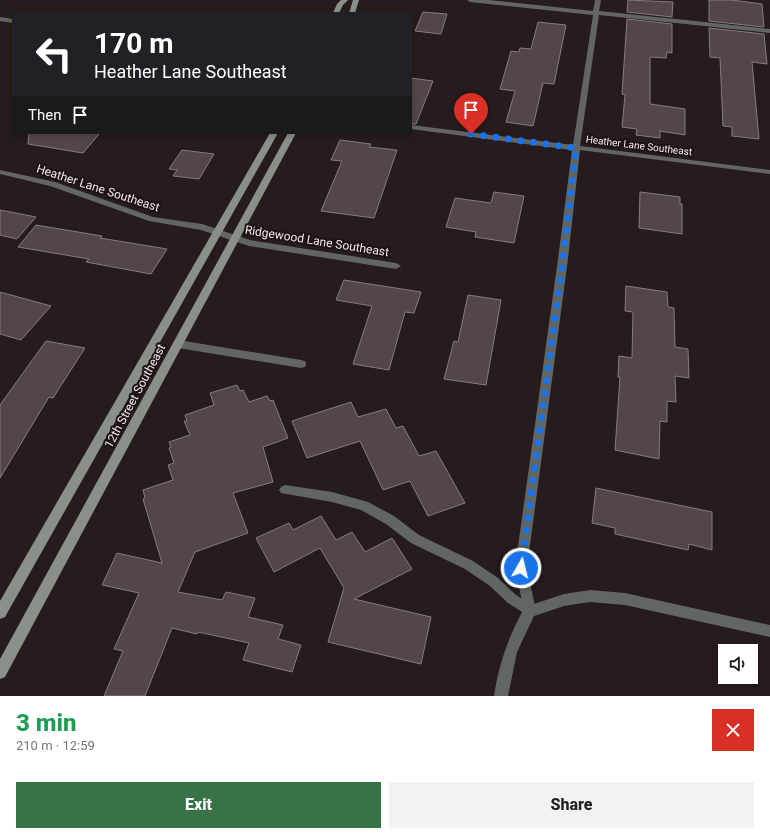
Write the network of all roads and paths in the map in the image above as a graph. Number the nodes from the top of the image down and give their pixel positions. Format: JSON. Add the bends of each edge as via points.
{"nodes":[{"id":1,"x":345,"y":0,"type":"edge"},
{"id":2,"x":356,"y":0,"type":"edge"},
{"id":3,"x":470,"y":0,"type":"edge"},
{"id":4,"x":598,"y":0,"type":"edge"},
{"id":5,"x":336,"y":12,"type":"edge"},
{"id":6,"x":352,"y":12,"type":"edge"},
{"id":7,"x":596,"y":13,"type":"junction"},
{"id":8,"x":0,"y":19,"type":"edge"},
{"id":9,"x":12,"y":21,"type":"edge"},
{"id":10,"x":770,"y":31,"type":"edge"},
{"id":11,"x":412,"y":127,"type":"edge"},
{"id":12,"x":273,"y":134,"type":"edge"},
{"id":13,"x":291,"y":134,"type":"edge"},
{"id":14,"x":576,"y":148,"type":"junction"},
{"id":15,"x":0,"y":172,"type":"edge"},
{"id":16,"x":770,"y":172,"type":"edge"},
{"id":17,"x":217,"y":233,"type":"junction"},
{"id":18,"x":234,"y":239,"type":"junction"},
{"id":19,"x":396,"y":266,"type":"dead end"},
{"id":20,"x":178,"y":344,"type":"junction"},
{"id":21,"x":301,"y":364,"type":"dead end"},
{"id":22,"x":285,"y":490,"type":"dead end"},
{"id":23,"x":530,"y":611,"type":"junction"},
{"id":24,"x":0,"y":613,"type":"edge"},
{"id":25,"x":770,"y":631,"type":"edge"},
{"id":26,"x":0,"y":672,"type":"edge"},
{"id":27,"x":500,"y":696,"type":"edge"}],
"edges":[{"from":1,"to":5,"type":"main road"},
{"from":2,"to":6,"type":"main road"},
{"from":3,"to":7,"type":"street"},
{"from":4,"to":7,"type":"street"},
{"from":7,"to":10,"type":"street"},
{"from":7,"to":14,"type":"street"},
{"from":8,"to":9,"type":"street"},
{"from":11,"to":14,"type":"street","name":"Heather Lane Southeast"},
{"from":12,"to":17,"type":"main road","name":"12th Street Southeast"},
{"from":13,"to":18,"type":"main road","name":"12th Street Southeast"},
{"from":14,"to":16,"type":"street","name":"Heather Lane Southeast"},
{"from":14,"to":23,"type":"street","via":[[521,568]]},
{"from":15,"to":17,"type":"street","name":"Heather Lane Southeast","via":[[52,184],[152,219],[202,227]]},
{"from":17,"to":18,"type":"street","name":"Heather Lane Southeast"},
{"from":17,"to":24,"type":"main road","name":"12th Street Southeast"},
{"from":18,"to":19,"type":"street","name":"Ridgewood Lane Southeast"},
{"from":18,"to":20,"type":"main road","name":"12th Street Southeast"},
{"from":20,"to":21,"type":"street"},
{"from":20,"to":26,"type":"main road","name":"12th Street Southeast"},
{"from":22,"to":23,"type":"street","via":[[332,497],[364,506],[390,520],[415,539],[469,565]]},
{"from":23,"to":25,"type":"street","via":[[564,600],[590,596],[618,598]]},
{"from":23,"to":27,"type":"street","via":[[510,650]]}]}
